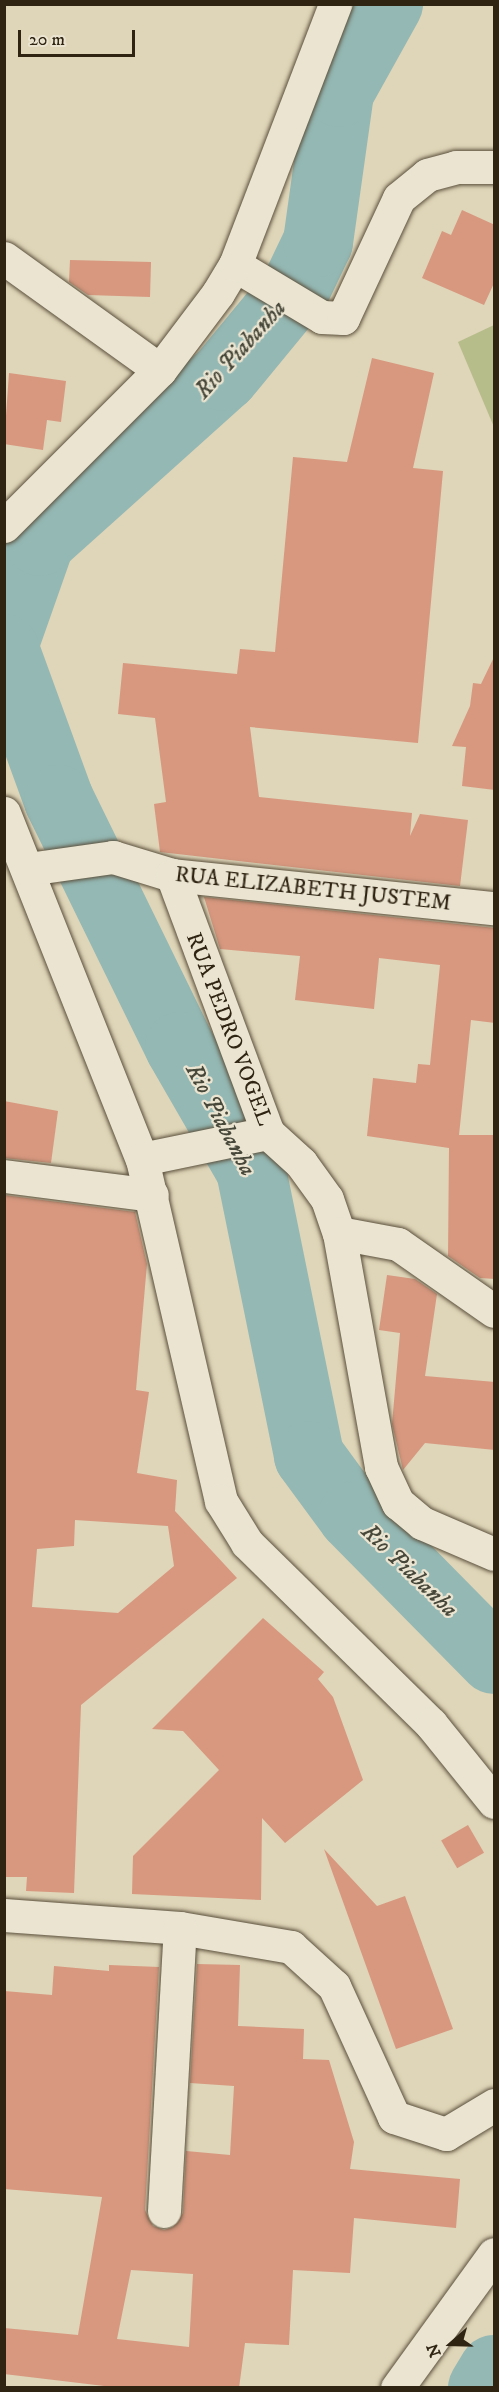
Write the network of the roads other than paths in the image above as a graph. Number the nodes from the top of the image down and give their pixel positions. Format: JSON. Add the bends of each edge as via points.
{"nodes":[{"id":1,"x":335,"y":4,"type":"edge"},
{"id":2,"x":495,"y":167,"type":"edge"},
{"id":3,"x":4,"y":258,"type":"edge"},
{"id":4,"x":236,"y":265,"type":"junction"},
{"id":5,"x":160,"y":370,"type":"junction"},
{"id":6,"x":4,"y":526,"type":"edge"},
{"id":7,"x":4,"y":813,"type":"edge"},
{"id":8,"x":28,"y":869,"type":"junction"},
{"id":9,"x":172,"y":875,"type":"junction"},
{"id":10,"x":495,"y":908,"type":"edge"},
{"id":11,"x":258,"y":1134,"type":"junction"},
{"id":12,"x":155,"y":1156,"type":"junction"},
{"id":13,"x":4,"y":1176,"type":"edge"},
{"id":14,"x":152,"y":1195,"type":"junction"},
{"id":15,"x":339,"y":1233,"type":"junction"},
{"id":16,"x":495,"y":1311,"type":"edge"},
{"id":17,"x":495,"y":1554,"type":"edge"},
{"id":18,"x":495,"y":1802,"type":"edge"},
{"id":19,"x":4,"y":1915,"type":"edge"},
{"id":20,"x":180,"y":1928,"type":"junction"},
{"id":21,"x":495,"y":2105,"type":"edge"},
{"id":22,"x":164,"y":2211,"type":"dead end"},
{"id":23,"x":495,"y":2254,"type":"edge"},
{"id":24,"x":397,"y":2388,"type":"edge"}],
"edges":[{"from":1,"to":4,"type":"street"},
{"from":2,"to":4,"type":"street","via":[[456,167],[427,174],[399,198],[349,313],[337,320],[264,285]]},
{"from":3,"to":5,"type":"street"},
{"from":4,"to":5,"type":"street"},
{"from":5,"to":6,"type":"street"},
{"from":7,"to":8,"type":"street"},
{"from":8,"to":9,"type":"street","name":"RUA ELIZABETH JUSTEM","via":[[113,857]]},
{"from":8,"to":12,"type":"street"},
{"from":9,"to":10,"type":"street","name":"RUA ELIZABETH JUSTEM"},
{"from":9,"to":11,"type":"street","name":"RUA PEDRO VOGEL"},
{"from":11,"to":12,"type":"street"},
{"from":11,"to":15,"type":"street","name":"RUA PEDRO VOGEL","via":[[301,1163],[327,1199]]},
{"from":12,"to":14,"type":"street"},
{"from":13,"to":14,"type":"street"},
{"from":14,"to":18,"type":"street","via":[[221,1501],[247,1544],[431,1724]]},
{"from":15,"to":16,"type":"street","via":[[399,1244]]},
{"from":15,"to":17,"type":"street","name":"RUA PEDRO VOGEL","via":[[379,1459],[389,1485],[398,1503],[422,1523]]},
{"from":19,"to":20,"type":"street"},
{"from":20,"to":21,"type":"street","via":[[265,1938],[315,1963],[350,2015],[394,2117],[446,2134]]},
{"from":20,"to":22,"type":"street"},
{"from":23,"to":24,"type":"street"}]}
